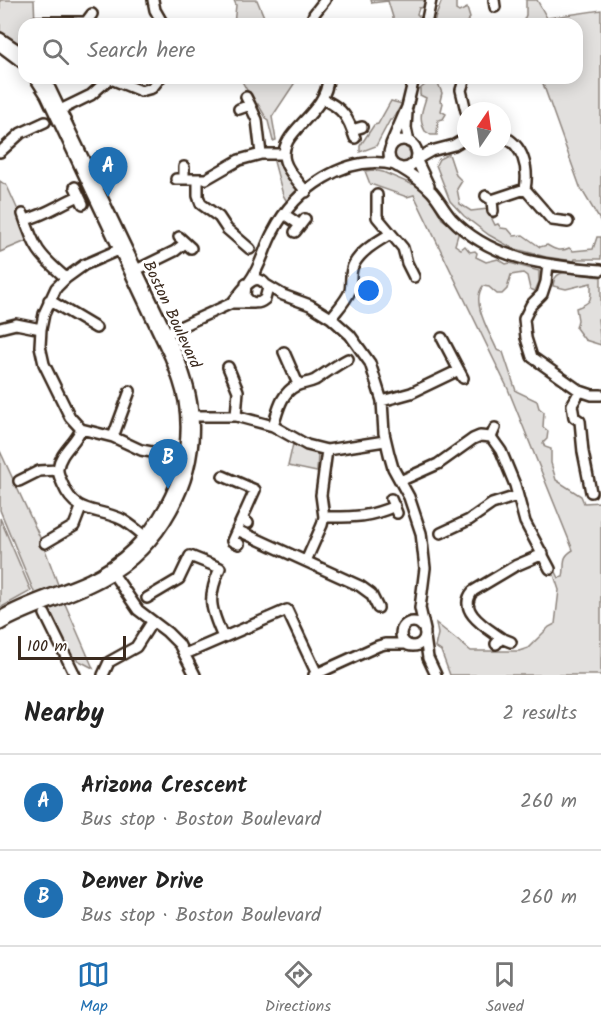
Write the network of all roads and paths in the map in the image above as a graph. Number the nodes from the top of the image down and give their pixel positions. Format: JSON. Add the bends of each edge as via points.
{"nodes":[{"id":1,"x":153,"y":0,"type":"edge"},
{"id":2,"x":325,"y":0,"type":"edge"},
{"id":3,"x":431,"y":0,"type":"edge"},
{"id":4,"x":160,"y":18,"type":"edge"},
{"id":5,"x":312,"y":18,"type":"edge"},
{"id":6,"x":427,"y":18,"type":"edge"},
{"id":7,"x":1,"y":42,"type":"edge"},
{"id":8,"x":18,"y":51,"type":"edge"},
{"id":9,"x":18,"y":58,"type":"edge"},
{"id":10,"x":39,"y":84,"type":"edge"},
{"id":11,"x":47,"y":84,"type":"edge"},
{"id":12,"x":105,"y":84,"type":"edge"},
{"id":13,"x":124,"y":84,"type":"edge"},
{"id":14,"x":155,"y":84,"type":"edge"},
{"id":15,"x":327,"y":84,"type":"edge"},
{"id":16,"x":413,"y":84,"type":"edge"},
{"id":17,"x":463,"y":84,"type":"edge"},
{"id":18,"x":322,"y":99,"type":"junction"},
{"id":19,"x":464,"y":102,"type":"edge"},
{"id":20,"x":407,"y":107,"type":"junction"},
{"id":21,"x":239,"y":109,"type":"dead end"},
{"id":22,"x":57,"y":112,"type":"junction"},
{"id":23,"x":45,"y":122,"type":"dead end"},
{"id":24,"x":356,"y":132,"type":"dead end"},
{"id":25,"x":511,"y":141,"type":"edge"},
{"id":26,"x":457,"y":143,"type":"edge"},
{"id":27,"x":412,"y":144,"type":"junction"},
{"id":28,"x":390,"y":145,"type":"junction"},
{"id":29,"x":431,"y":151,"type":"junction"},
{"id":30,"x":0,"y":152,"type":"edge"},
{"id":31,"x":261,"y":154,"type":"junction"},
{"id":32,"x":284,"y":154,"type":"junction"},
{"id":33,"x":417,"y":160,"type":"junction"},
{"id":34,"x":372,"y":161,"type":"junction"},
{"id":35,"x":397,"y":166,"type":"junction"},
{"id":36,"x":184,"y":167,"type":"dead end"},
{"id":37,"x":198,"y":180,"type":"junction"},
{"id":38,"x":525,"y":189,"type":"junction"},
{"id":39,"x":306,"y":192,"type":"junction"},
{"id":40,"x":433,"y":193,"type":"junction"},
{"id":41,"x":377,"y":195,"type":"dead end"},
{"id":42,"x":79,"y":196,"type":"dead end"},
{"id":43,"x":494,"y":211,"type":"dead end"},
{"id":44,"x":284,"y":214,"type":"junction"},
{"id":45,"x":567,"y":222,"type":"dead end"},
{"id":46,"x":300,"y":225,"type":"dead end"},
{"id":47,"x":390,"y":234,"type":"junction"},
{"id":48,"x":252,"y":236,"type":"dead end"},
{"id":49,"x":185,"y":243,"type":"dead end"},
{"id":50,"x":122,"y":248,"type":"junction"},
{"id":51,"x":548,"y":265,"type":"junction"},
{"id":52,"x":260,"y":266,"type":"junction"},
{"id":53,"x":601,"y":270,"type":"edge"},
{"id":54,"x":133,"y":271,"type":"junction"},
{"id":55,"x":414,"y":276,"type":"dead end"},
{"id":56,"x":66,"y":278,"type":"junction"},
{"id":57,"x":248,"y":283,"type":"junction"},
{"id":58,"x":265,"y":283,"type":"junction"},
{"id":59,"x":283,"y":295,"type":"junction"},
{"id":60,"x":49,"y":300,"type":"junction"},
{"id":61,"x":258,"y":302,"type":"junction"},
{"id":62,"x":232,"y":303,"type":"junction"},
{"id":63,"x":96,"y":315,"type":"dead end"},
{"id":64,"x":331,"y":318,"type":"junction"},
{"id":65,"x":0,"y":328,"type":"edge"},
{"id":66,"x":41,"y":329,"type":"junction"},
{"id":67,"x":163,"y":335,"type":"junction"},
{"id":68,"x":442,"y":338,"type":"dead end"},
{"id":69,"x":284,"y":352,"type":"dead end"},
{"id":70,"x":348,"y":359,"type":"dead end"},
{"id":71,"x":227,"y":367,"type":"dead end"},
{"id":72,"x":298,"y":384,"type":"junction"},
{"id":73,"x":130,"y":391,"type":"dead end"},
{"id":74,"x":580,"y":391,"type":"junction"},
{"id":75,"x":601,"y":394,"type":"edge"},
{"id":76,"x":382,"y":401,"type":"junction"},
{"id":77,"x":189,"y":416,"type":"junction"},
{"id":78,"x":236,"y":416,"type":"junction"},
{"id":79,"x":273,"y":426,"type":"junction"},
{"id":80,"x":495,"y":428,"type":"dead end"},
{"id":81,"x":81,"y":429,"type":"junction"},
{"id":82,"x":113,"y":437,"type":"junction"},
{"id":83,"x":491,"y":437,"type":"junction"},
{"id":84,"x":385,"y":441,"type":"junction"},
{"id":85,"x":327,"y":450,"type":"junction"},
{"id":86,"x":186,"y":458,"type":"junction"},
{"id":87,"x":233,"y":468,"type":"dead end"},
{"id":88,"x":57,"y":470,"type":"junction"},
{"id":89,"x":19,"y":481,"type":"dead end"},
{"id":90,"x":400,"y":481,"type":"junction"},
{"id":91,"x":591,"y":492,"type":"dead end"},
{"id":92,"x":517,"y":496,"type":"junction"},
{"id":93,"x":394,"y":506,"type":"dead end"},
{"id":94,"x":81,"y":508,"type":"junction"},
{"id":95,"x":324,"y":517,"type":"junction"},
{"id":96,"x":237,"y":530,"type":"junction"},
{"id":97,"x":440,"y":534,"type":"dead end"},
{"id":98,"x":147,"y":539,"type":"junction"},
{"id":99,"x":45,"y":543,"type":"dead end"},
{"id":100,"x":239,"y":544,"type":"dead end"},
{"id":101,"x":543,"y":554,"type":"junction"},
{"id":102,"x":306,"y":561,"type":"junction"},
{"id":103,"x":550,"y":569,"type":"dead end"},
{"id":104,"x":111,"y":571,"type":"junction"},
{"id":105,"x":147,"y":598,"type":"dead end"},
{"id":106,"x":379,"y":602,"type":"dead end"},
{"id":107,"x":420,"y":608,"type":"junction"},
{"id":108,"x":45,"y":614,"type":"dead end"},
{"id":109,"x":0,"y":617,"type":"edge"},
{"id":110,"x":152,"y":622,"type":"junction"},
{"id":111,"x":0,"y":626,"type":"edge"},
{"id":112,"x":405,"y":626,"type":"junction"},
{"id":113,"x":425,"y":634,"type":"junction"},
{"id":114,"x":222,"y":637,"type":"junction"},
{"id":115,"x":511,"y":642,"type":"dead end"},
{"id":116,"x":385,"y":644,"type":"junction"},
{"id":117,"x":410,"y":645,"type":"junction"},
{"id":118,"x":185,"y":654,"type":"junction"},
{"id":119,"x":428,"y":658,"type":"junction"},
{"id":120,"x":315,"y":674,"type":"edge"},
{"id":121,"x":75,"y":675,"type":"edge"},
{"id":122,"x":103,"y":675,"type":"edge"},
{"id":123,"x":195,"y":675,"type":"edge"},
{"id":124,"x":436,"y":675,"type":"edge"}],
"edges":[{"from":1,"to":4,"type":"street"},
{"from":2,"to":5,"type":"street"},
{"from":3,"to":6,"type":"street"},
{"from":7,"to":8,"type":"street"},
{"from":7,"to":9,"type":"street"},
{"from":10,"to":22,"type":"street","name":"Boston Boulevard"},
{"from":11,"to":22,"type":"street","name":"Boston Boulevard"},
{"from":12,"to":22,"type":"street","via":[[91,96]]},
{"from":13,"to":14,"type":"street","via":[[141,91]]},
{"from":15,"to":18,"type":"street"},
{"from":16,"to":20,"type":"street"},
{"from":17,"to":19,"type":"street"},
{"from":18,"to":24,"type":"street","via":[[342,111]]},
{"from":18,"to":32,"type":"street","via":[[290,135]]},
{"from":20,"to":27,"type":"street","via":[[406,128]]},
{"from":20,"to":28,"type":"street"},
{"from":21,"to":31,"type":"street","via":[[248,101],[257,120]]},
{"from":22,"to":50,"type":"street","name":"Boston Boulevard"},
{"from":23,"to":30,"type":"street","via":[[21,133]]},
{"from":25,"to":38,"type":"street","via":[[522,156]]},
{"from":26,"to":29,"type":"street"},
{"from":27,"to":28,"type":"street","via":[[398,140]]},
{"from":27,"to":29,"type":"street"},
{"from":27,"to":33,"type":"street"},
{"from":28,"to":34,"type":"street"},
{"from":28,"to":35,"type":"street","via":[[389,157]]},
{"from":29,"to":33,"type":"street"},
{"from":31,"to":32,"type":"street"},
{"from":31,"to":37,"type":"street"},
{"from":32,"to":39,"type":"street","via":[[288,167]]},
{"from":33,"to":35,"type":"street","via":[[408,168]]},
{"from":33,"to":40,"type":"street"},
{"from":34,"to":35,"type":"street"},
{"from":34,"to":39,"type":"street","via":[[339,170]]},
{"from":35,"to":40,"type":"street"},
{"from":36,"to":37,"type":"street","via":[[180,179]]},
{"from":37,"to":48,"type":"street","via":[[201,204],[248,246]]},
{"from":38,"to":43,"type":"street","via":[[489,198]]},
{"from":38,"to":45,"type":"street","via":[[550,224]]},
{"from":39,"to":44,"type":"street"},
{"from":40,"to":51,"type":"street","via":[[450,217],[472,236],[502,253]]},
{"from":41,"to":47,"type":"street","via":[[378,217]]},
{"from":42,"to":56,"type":"street","via":[[49,212],[24,217],[32,242]]},
{"from":44,"to":46,"type":"street"},
{"from":44,"to":52,"type":"street","via":[[268,241]]},
{"from":47,"to":55,"type":"street","via":[[403,248]]},
{"from":47,"to":64,"type":"street","via":[[357,258],[351,269],[349,292]]},
{"from":49,"to":54,"type":"street"},
{"from":50,"to":54,"type":"street","name":"Boston Boulevard"},
{"from":50,"to":56,"type":"street"},
{"from":51,"to":53,"type":"street"},
{"from":51,"to":74,"type":"street","via":[[542,294],[524,319],[526,338],[532,357]]},
{"from":52,"to":57,"type":"street"},
{"from":52,"to":58,"type":"street"},
{"from":54,"to":67,"type":"street","name":"Boston Boulevard"},
{"from":56,"to":60,"type":"street"},
{"from":57,"to":58,"type":"street","via":[[256,279]]},
{"from":57,"to":61,"type":"street","via":[[245,296]]},
{"from":57,"to":62,"type":"street"},
{"from":58,"to":59,"type":"street"},
{"from":58,"to":61,"type":"street","via":[[267,296]]},
{"from":59,"to":61,"type":"street"},
{"from":59,"to":64,"type":"street"},
{"from":60,"to":63,"type":"street","via":[[93,326]]},
{"from":60,"to":66,"type":"street"},
{"from":61,"to":62,"type":"street"},
{"from":62,"to":67,"type":"street"},
{"from":64,"to":76,"type":"street","via":[[350,335],[370,363]]},
{"from":65,"to":66,"type":"street","via":[[16,324]]},
{"from":66,"to":81,"type":"street","via":[[44,364],[70,417]]},
{"from":67,"to":77,"type":"street","name":"Boston Boulevard","via":[[186,378]]},
{"from":68,"to":76,"type":"street","via":[[461,374]]},
{"from":69,"to":72,"type":"street"},
{"from":70,"to":72,"type":"street","via":[[312,382]]},
{"from":71,"to":78,"type":"street","via":[[238,391]]},
{"from":72,"to":79,"type":"street","via":[[282,398]]},
{"from":73,"to":82,"type":"street"},
{"from":74,"to":75,"type":"street"},
{"from":74,"to":91,"type":"street","via":[[573,405],[574,417],[580,421]]},
{"from":76,"to":84,"type":"street"},
{"from":77,"to":78,"type":"street"},
{"from":77,"to":86,"type":"street","name":"Boston Boulevard","via":[[193,439]]},
{"from":78,"to":79,"type":"street"},
{"from":79,"to":85,"type":"street","via":[[307,445]]},
{"from":80,"to":83,"type":"street"},
{"from":81,"to":82,"type":"street"},
{"from":81,"to":88,"type":"street","via":[[61,457]]},
{"from":82,"to":86,"type":"street","via":[[141,450]]},
{"from":83,"to":90,"type":"street","via":[[473,439],[438,464]]},
{"from":83,"to":92,"type":"street","via":[[501,451]]},
{"from":84,"to":85,"type":"street"},
{"from":84,"to":90,"type":"street"},
{"from":85,"to":95,"type":"street","via":[[321,495]]},
{"from":86,"to":98,"type":"street","name":"Boston Boulevard","via":[[186,477],[176,503],[164,524]]},
{"from":87,"to":96,"type":"street","via":[[226,477],[255,490],[245,521]]},
{"from":88,"to":89,"type":"street","via":[[39,471]]},
{"from":88,"to":94,"type":"street","via":[[72,502]]},
{"from":90,"to":107,"type":"street","via":[[417,520],[424,553],[425,583]]},
{"from":92,"to":97,"type":"street","via":[[492,504]]},
{"from":92,"to":101,"type":"street","via":[[525,522]]},
{"from":93,"to":95,"type":"street","via":[[354,518]]},
{"from":94,"to":98,"type":"street","via":[[116,517]]},
{"from":94,"to":99,"type":"street","via":[[74,526]]},
{"from":95,"to":102,"type":"street"},
{"from":96,"to":100,"type":"street","via":[[232,541]]},
{"from":96,"to":102,"type":"street"},
{"from":98,"to":104,"type":"street","name":"Boston Boulevard"},
{"from":101,"to":103,"type":"street"},
{"from":101,"to":115,"type":"street","via":[[472,591],[468,598],[472,615],[498,641]]},
{"from":102,"to":106,"type":"street","via":[[360,586]]},
{"from":104,"to":109,"type":"street","name":"Boston Boulevard"},
{"from":104,"to":110,"type":"street","via":[[138,610]]},
{"from":104,"to":111,"type":"street","name":"Boston Boulevard","via":[[77,592],[40,605]]},
{"from":105,"to":114,"type":"street","via":[[179,579],[186,554],[220,568],[210,604]]},
{"from":107,"to":112,"type":"street"},
{"from":107,"to":113,"type":"street"},
{"from":108,"to":121,"type":"street","via":[[46,625]]},
{"from":110,"to":118,"type":"street","via":[[171,635]]},
{"from":110,"to":122,"type":"street","via":[[136,647],[109,662]]},
{"from":112,"to":113,"type":"street","via":[[417,622]]},
{"from":112,"to":116,"type":"street"},
{"from":112,"to":117,"type":"street","via":[[402,638]]},
{"from":113,"to":117,"type":"street","via":[[420,643]]},
{"from":113,"to":119,"type":"street"},
{"from":114,"to":118,"type":"street"},
{"from":114,"to":120,"type":"street","via":[[287,610]]},
{"from":116,"to":117,"type":"street"},
{"from":116,"to":120,"type":"street"},
{"from":117,"to":119,"type":"street"},
{"from":118,"to":123,"type":"street"},
{"from":119,"to":124,"type":"street"}]}
